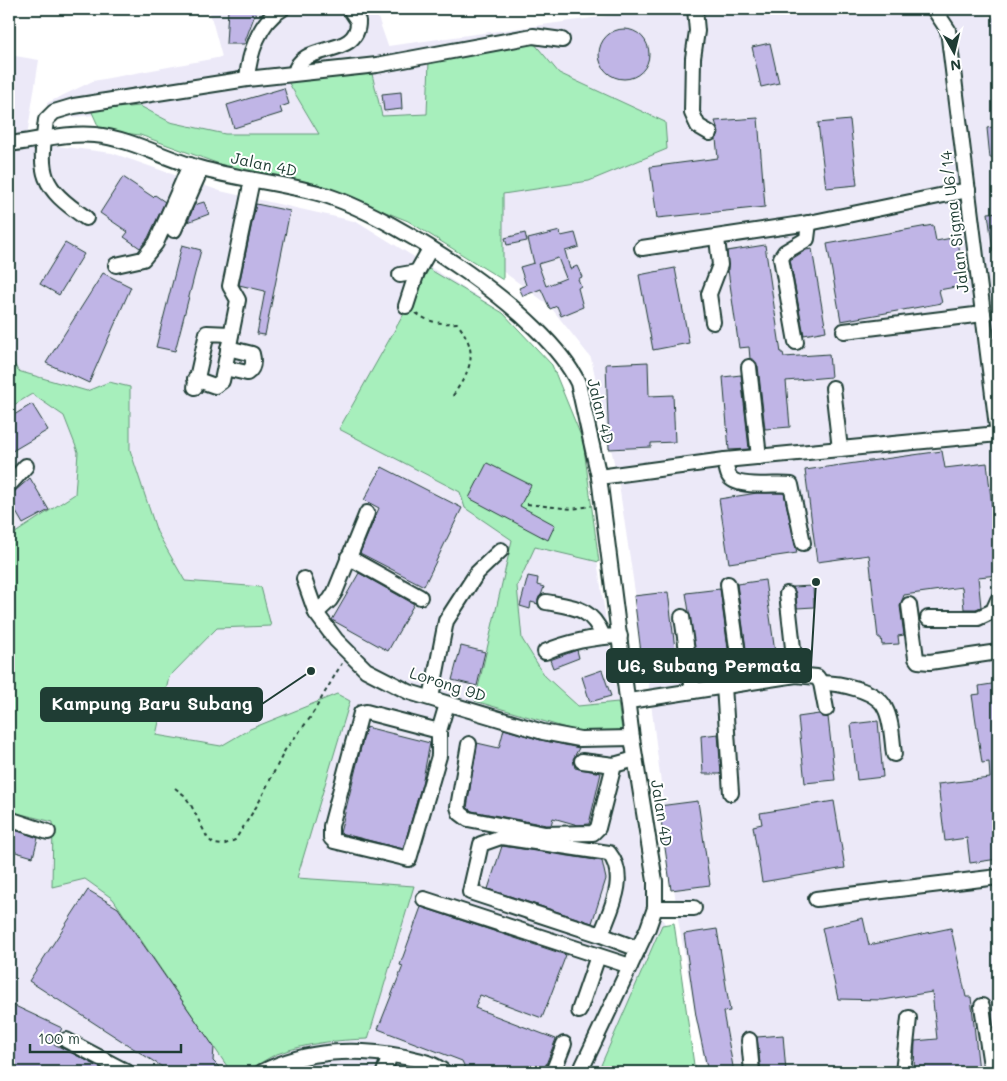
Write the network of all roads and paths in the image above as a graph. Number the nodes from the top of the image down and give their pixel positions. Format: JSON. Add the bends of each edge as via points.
{"nodes":[{"id":1,"x":282,"y":9,"type":"edge"},
{"id":2,"x":350,"y":9,"type":"edge"},
{"id":3,"x":695,"y":9,"type":"edge"},
{"id":4,"x":934,"y":9,"type":"edge"},
{"id":5,"x":562,"y":40,"type":"dead end"},
{"id":6,"x":295,"y":73,"type":"junction"},
{"id":7,"x":247,"y":79,"type":"junction"},
{"id":8,"x":710,"y":132,"type":"dead end"},
{"id":9,"x":43,"y":140,"type":"junction"},
{"id":10,"x":9,"y":144,"type":"edge"},
{"id":11,"x":195,"y":167,"type":"junction"},
{"id":12,"x":252,"y":180,"type":"junction"},
{"id":13,"x":968,"y":190,"type":"junction"},
{"id":14,"x":86,"y":218,"type":"dead end"},
{"id":15,"x":809,"y":223,"type":"junction"},
{"id":16,"x":174,"y":230,"type":"dead end"},
{"id":17,"x":717,"y":238,"type":"junction"},
{"id":18,"x":642,"y":248,"type":"dead end"},
{"id":19,"x":430,"y":249,"type":"junction"},
{"id":20,"x":116,"y":265,"type":"dead end"},
{"id":21,"x":417,"y":272,"type":"junction"},
{"id":22,"x":400,"y":275,"type":"dead end"},
{"id":23,"x":406,"y":306,"type":"joint"},
{"id":24,"x":983,"y":314,"type":"junction"},
{"id":25,"x":713,"y":322,"type":"dead end"},
{"id":26,"x":844,"y":331,"type":"dead end"},
{"id":27,"x":229,"y":341,"type":"junction"},
{"id":28,"x":796,"y":342,"type":"dead end"},
{"id":29,"x":749,"y":367,"type":"dead end"},
{"id":30,"x":225,"y":368,"type":"junction"},
{"id":31,"x":833,"y":388,"type":"dead end"},
{"id":32,"x":452,"y":397,"type":"dead end"},
{"id":33,"x":998,"y":435,"type":"edge"},
{"id":34,"x":840,"y":449,"type":"junction"},
{"id":35,"x":759,"y":457,"type":"junction"},
{"id":36,"x":725,"y":460,"type":"junction"},
{"id":37,"x":26,"y":466,"type":"dead end"},
{"id":38,"x":599,"y":477,"type":"junction"},
{"id":39,"x":9,"y":484,"type":"edge"},
{"id":40,"x":603,"y":503,"type":"junction"},
{"id":41,"x":527,"y":504,"type":"dead end"},
{"id":42,"x":367,"y":513,"type":"dead end"},
{"id":43,"x":803,"y":543,"type":"dead end"},
{"id":44,"x":501,"y":550,"type":"dead end"},
{"id":45,"x":348,"y":557,"type":"junction"},
{"id":46,"x":304,"y":579,"type":"dead end"},
{"id":47,"x":728,"y":584,"type":"dead end"},
{"id":48,"x":787,"y":594,"type":"dead end"},
{"id":49,"x":420,"y":597,"type":"dead end"},
{"id":50,"x":998,"y":600,"type":"edge"},
{"id":51,"x":546,"y":602,"type":"dead end"},
{"id":52,"x":909,"y":605,"type":"dead end"},
{"id":53,"x":316,"y":613,"type":"junction"},
{"id":54,"x":682,"y":617,"type":"dead end"},
{"id":55,"x":928,"y":618,"type":"dead end"},
{"id":56,"x":603,"y":636,"type":"junction"},
{"id":57,"x":620,"y":636,"type":"junction"},
{"id":58,"x":348,"y":652,"type":"junction"},
{"id":59,"x":545,"y":652,"type":"dead end"},
{"id":60,"x":998,"y":652,"type":"edge"},
{"id":61,"x":796,"y":675,"type":"junction"},
{"id":62,"x":742,"y":683,"type":"junction"},
{"id":63,"x":821,"y":683,"type":"junction"},
{"id":64,"x":724,"y":686,"type":"junction"},
{"id":65,"x":693,"y":691,"type":"junction"},
{"id":66,"x":431,"y":698,"type":"junction"},
{"id":67,"x":629,"y":701,"type":"junction"},
{"id":68,"x":448,"y":704,"type":"junction"},
{"id":69,"x":826,"y":709,"type":"dead end"},
{"id":70,"x":440,"y":731,"type":"junction"},
{"id":71,"x":632,"y":738,"type":"junction"},
{"id":72,"x":469,"y":744,"type":"dead end"},
{"id":73,"x":894,"y":754,"type":"dead end"},
{"id":74,"x":635,"y":759,"type":"junction"},
{"id":75,"x":582,"y":761,"type":"dead end"},
{"id":76,"x":614,"y":765,"type":"junction"},
{"id":77,"x":175,"y":788,"type":"dead end"},
{"id":78,"x":731,"y":793,"type":"dead end"},
{"id":79,"x":9,"y":819,"type":"edge"},
{"id":80,"x":48,"y":832,"type":"dead end"},
{"id":81,"x":998,"y":877,"type":"edge"},
{"id":82,"x":816,"y":899,"type":"dead end"},
{"id":83,"x":424,"y":900,"type":"dead end"},
{"id":84,"x":655,"y":908,"type":"junction"},
{"id":85,"x":694,"y":908,"type":"dead end"},
{"id":86,"x":601,"y":935,"type":"junction"},
{"id":87,"x":638,"y":949,"type":"junction"},
{"id":88,"x":598,"y":956,"type":"junction"},
{"id":89,"x":630,"y":966,"type":"junction"},
{"id":90,"x":982,"y":1006,"type":"dead end"},
{"id":91,"x":579,"y":1011,"type":"dead end"},
{"id":92,"x":909,"y":1018,"type":"dead end"},
{"id":93,"x":66,"y":1040,"type":"dead end"},
{"id":94,"x":749,"y":1040,"type":"dead end"},
{"id":95,"x":564,"y":1044,"type":"dead end"},
{"id":96,"x":390,"y":1055,"type":"junction"},
{"id":97,"x":555,"y":1068,"type":"edge"},
{"id":98,"x":266,"y":1071,"type":"edge"},
{"id":99,"x":127,"y":1072,"type":"edge"},
{"id":100,"x":384,"y":1072,"type":"edge"},
{"id":101,"x":444,"y":1072,"type":"edge"},
{"id":102,"x":575,"y":1072,"type":"edge"},
{"id":103,"x":580,"y":1072,"type":"edge"},
{"id":104,"x":752,"y":1072,"type":"edge"},
{"id":105,"x":903,"y":1072,"type":"edge"},
{"id":106,"x":992,"y":1072,"type":"edge"}],
"edges":[{"from":1,"to":7,"type":"street","via":[[263,26],[248,67]]},
{"from":2,"to":6,"type":"street","via":[[358,20],[356,33],[348,42],[304,59]]},
{"from":3,"to":8,"type":"street","via":[[697,31],[692,113],[698,126]]},
{"from":4,"to":13,"type":"street","name":"Jalan Sigma U6/14","via":[[948,30]]},
{"from":5,"to":6,"type":"street","via":[[532,36],[377,65]]},
{"from":6,"to":7,"type":"street"},
{"from":7,"to":9,"type":"street","via":[[74,106],[49,116]]},
{"from":9,"to":10,"type":"street","name":"Jalan 4D"},
{"from":9,"to":11,"type":"street","name":"Jalan 4D","via":[[95,135]]},
{"from":9,"to":14,"type":"street","via":[[43,166],[50,188],[60,200]]},
{"from":11,"to":12,"type":"street","name":"Jalan 4D"},
{"from":11,"to":16,"type":"street"},
{"from":11,"to":20,"type":"street","via":[[156,243],[143,259]]},
{"from":12,"to":19,"type":"street","name":"Jalan 4D","via":[[327,196],[383,220]]},
{"from":12,"to":27,"type":"street","via":[[230,286],[238,300]]},
{"from":13,"to":15,"type":"street"},
{"from":13,"to":24,"type":"street","name":"Jalan Sigma U6/14"},
{"from":15,"to":17,"type":"street"},
{"from":15,"to":28,"type":"street","via":[[807,239],[781,258]]},
{"from":17,"to":18,"type":"street"},
{"from":17,"to":25,"type":"street","via":[[720,265],[709,294]]},
{"from":19,"to":21,"type":"street"},
{"from":19,"to":38,"type":"street","name":"Jalan 4D","via":[[516,310],[546,338],[572,370],[578,383]]},
{"from":21,"to":22,"type":"street"},
{"from":21,"to":23,"type":"street"},
{"from":23,"to":32,"type":"path","via":[[428,322],[457,323],[463,331],[472,355],[468,370]]},
{"from":24,"to":26,"type":"street"},
{"from":24,"to":33,"type":"street","name":"Jalan Sigma U6/14"},
{"from":27,"to":30,"type":"street"},
{"from":27,"to":30,"type":"street","via":[[252,354],[254,360],[252,370],[247,373]]},
{"from":27,"to":30,"type":"street","via":[[207,333],[195,383],[220,384]]},
{"from":29,"to":35,"type":"street"},
{"from":31,"to":34,"type":"street"},
{"from":33,"to":34,"type":"street"},
{"from":34,"to":35,"type":"street"},
{"from":35,"to":36,"type":"street"},
{"from":36,"to":38,"type":"street"},
{"from":36,"to":43,"type":"street","via":[[729,477],[734,481],[791,485],[794,488]]},
{"from":37,"to":39,"type":"street"},
{"from":38,"to":40,"type":"street","name":"Jalan 4D"},
{"from":40,"to":41,"type":"path","via":[[572,509]]},
{"from":40,"to":57,"type":"street","name":"Jalan 4D"},
{"from":42,"to":45,"type":"street"},
{"from":44,"to":66,"type":"street","via":[[477,573],[446,621]]},
{"from":45,"to":49,"type":"street"},
{"from":45,"to":53,"type":"street","via":[[335,592]]},
{"from":46,"to":53,"type":"street","name":"Lorong 9D"},
{"from":47,"to":62,"type":"street"},
{"from":48,"to":61,"type":"street"},
{"from":50,"to":55,"type":"street","via":[[993,611],[978,618]]},
{"from":51,"to":56,"type":"street","via":[[578,607],[595,620]]},
{"from":52,"to":60,"type":"street","via":[[918,661]]},
{"from":53,"to":58,"type":"street","name":"Lorong 9D"},
{"from":54,"to":65,"type":"street"},
{"from":56,"to":57,"type":"street"},
{"from":56,"to":59,"type":"street","via":[[567,643]]},
{"from":57,"to":67,"type":"street","name":"Jalan 4D"},
{"from":58,"to":66,"type":"street","name":"Lorong 9D","via":[[366,670],[409,692]]},
{"from":58,"to":77,"type":"path","via":[[310,718],[285,750],[258,804],[235,840],[223,845],[208,839],[191,805]]},
{"from":61,"to":62,"type":"street"},
{"from":61,"to":63,"type":"street","via":[[817,677]]},
{"from":62,"to":64,"type":"street"},
{"from":63,"to":69,"type":"street"},
{"from":63,"to":73,"type":"street","via":[[843,684],[882,703],[889,717]]},
{"from":64,"to":65,"type":"street"},
{"from":64,"to":78,"type":"street"},
{"from":65,"to":67,"type":"street"},
{"from":66,"to":68,"type":"street","name":"Lorong 9D"},
{"from":67,"to":71,"type":"street","name":"Jalan 4D"},
{"from":68,"to":70,"type":"street"},
{"from":68,"to":71,"type":"street","name":"Lorong 9D","via":[[543,732],[571,737]]},
{"from":70,"to":70,"type":"street","via":[[439,756],[409,859],[334,841],[331,826],[361,713]]},
{"from":71,"to":74,"type":"street","name":"Jalan 4D"},
{"from":72,"to":76,"type":"street","via":[[458,807],[460,813],[468,819],[545,834],[592,833],[598,828]]},
{"from":74,"to":76,"type":"street"},
{"from":74,"to":84,"type":"street","name":"Jalan 4D","via":[[655,881]]},
{"from":75,"to":76,"type":"street"},
{"from":79,"to":80,"type":"street"},
{"from":81,"to":82,"type":"street"},
{"from":83,"to":88,"type":"street"},
{"from":84,"to":85,"type":"street"},
{"from":84,"to":87,"type":"street","name":"Jalan 4D"},
{"from":86,"to":86,"type":"street","via":[[619,884],[610,854],[501,837],[481,844],[470,892]]},
{"from":86,"to":87,"type":"street"},
{"from":87,"to":89,"type":"street","name":"Jalan 4D"},
{"from":88,"to":89,"type":"street"},
{"from":88,"to":91,"type":"street"},
{"from":89,"to":103,"type":"street","name":"Jalan 4D"},
{"from":90,"to":106,"type":"street"},
{"from":92,"to":105,"type":"street"},
{"from":93,"to":99,"type":"street"},
{"from":94,"to":104,"type":"street"},
{"from":95,"to":97,"type":"street"},
{"from":96,"to":98,"type":"street","via":[[332,1051],[300,1056]]},
{"from":96,"to":100,"type":"street"},
{"from":96,"to":101,"type":"street","via":[[422,1061]]},
{"from":97,"to":102,"type":"street"}]}
